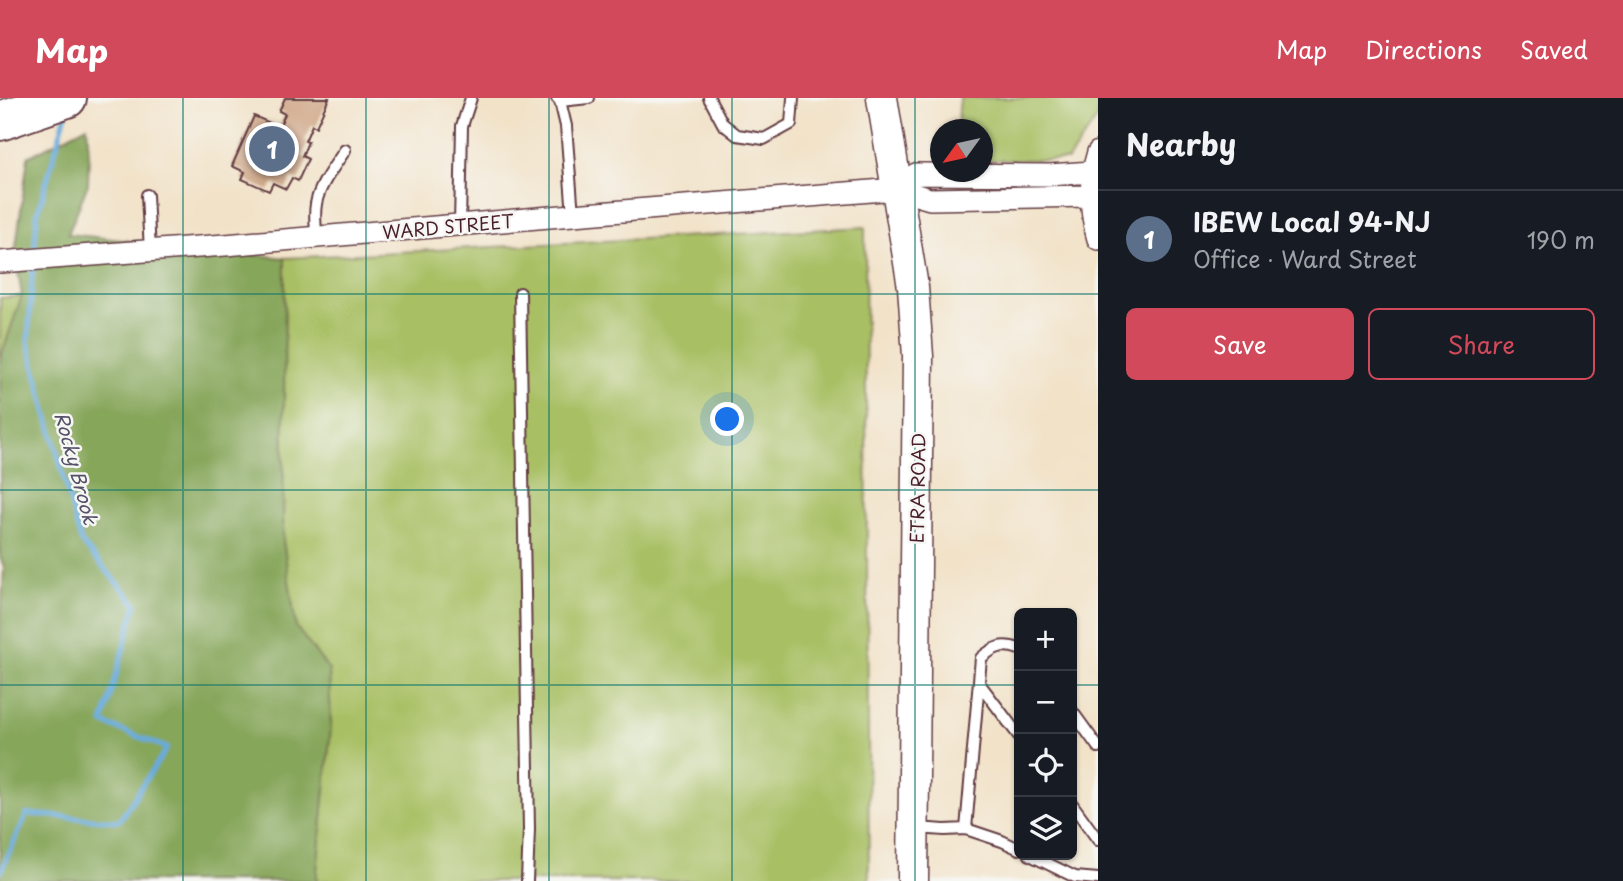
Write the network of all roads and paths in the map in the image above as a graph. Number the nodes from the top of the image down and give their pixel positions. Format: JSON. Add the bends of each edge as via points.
{"nodes":[{"id":1,"x":67,"y":98,"type":"edge"},
{"id":2,"x":471,"y":98,"type":"edge"},
{"id":3,"x":589,"y":98,"type":"edge"},
{"id":4,"x":709,"y":98,"type":"edge"},
{"id":5,"x":793,"y":98,"type":"edge"},
{"id":6,"x":881,"y":98,"type":"edge"},
{"id":7,"x":558,"y":99,"type":"edge"},
{"id":8,"x":12,"y":117,"type":"edge"},
{"id":9,"x":345,"y":150,"type":"dead end"},
{"id":10,"x":1095,"y":162,"type":"edge"},
{"id":11,"x":896,"y":189,"type":"junction"},
{"id":12,"x":147,"y":195,"type":"dead end"},
{"id":13,"x":1091,"y":196,"type":"junction"},
{"id":14,"x":573,"y":215,"type":"junction"},
{"id":15,"x":460,"y":225,"type":"junction"},
{"id":16,"x":316,"y":237,"type":"junction"},
{"id":17,"x":1098,"y":239,"type":"edge"},
{"id":18,"x":150,"y":251,"type":"junction"},
{"id":19,"x":7,"y":261,"type":"edge"},
{"id":20,"x":520,"y":293,"type":"dead end"},
{"id":21,"x":1014,"y":647,"type":"edge"},
{"id":22,"x":979,"y":683,"type":"junction"},
{"id":23,"x":1077,"y":718,"type":"edge"},
{"id":24,"x":1017,"y":734,"type":"edge"},
{"id":25,"x":1098,"y":747,"type":"edge"},
{"id":26,"x":1077,"y":811,"type":"edge"},
{"id":27,"x":913,"y":828,"type":"junction"},
{"id":28,"x":966,"y":828,"type":"junction"},
{"id":29,"x":1098,"y":840,"type":"edge"},
{"id":30,"x":1014,"y":847,"type":"edge"},
{"id":31,"x":1040,"y":860,"type":"edge"},
{"id":32,"x":1098,"y":879,"type":"edge"},
{"id":33,"x":527,"y":881,"type":"edge"},
{"id":34,"x":913,"y":881,"type":"edge"}],
"edges":[{"from":1,"to":8,"type":"highway"},
{"from":2,"to":15,"type":"lane","via":[[462,126]]},
{"from":3,"to":7,"type":"lane"},
{"from":4,"to":5,"type":"lane","via":[[723,124],[737,135],[764,139],[791,124]]},
{"from":6,"to":11,"type":"main road","name":"ETRA ROAD"},
{"from":7,"to":14,"type":"lane","via":[[566,126]]},
{"from":9,"to":16,"type":"lane","via":[[316,200]]},
{"from":10,"to":11,"type":"street","via":[[1049,175],[916,174]]},
{"from":10,"to":13,"type":"street"},
{"from":11,"to":13,"type":"street","via":[[930,199]]},
{"from":11,"to":14,"type":"street","name":"WARD STREET"},
{"from":11,"to":27,"type":"main road","name":"ETRA ROAD","via":[[913,287],[918,356]]},
{"from":12,"to":18,"type":"lane"},
{"from":13,"to":17,"type":"street"},
{"from":14,"to":15,"type":"street","name":"WARD STREET"},
{"from":15,"to":16,"type":"street","name":"WARD STREET"},
{"from":16,"to":18,"type":"street","name":"WARD STREET"},
{"from":18,"to":19,"type":"street","name":"WARD STREET"},
{"from":20,"to":33,"type":"lane"},
{"from":21,"to":22,"type":"lane","via":[[995,647],[981,658]]},
{"from":22,"to":24,"type":"lane"},
{"from":22,"to":28,"type":"lane"},
{"from":23,"to":25,"type":"lane"},
{"from":26,"to":29,"type":"lane"},
{"from":27,"to":28,"type":"lane"},
{"from":27,"to":34,"type":"main road","name":"ETRA ROAD"},
{"from":28,"to":30,"type":"lane"},
{"from":31,"to":32,"type":"lane","via":[[1075,877]]}]}
